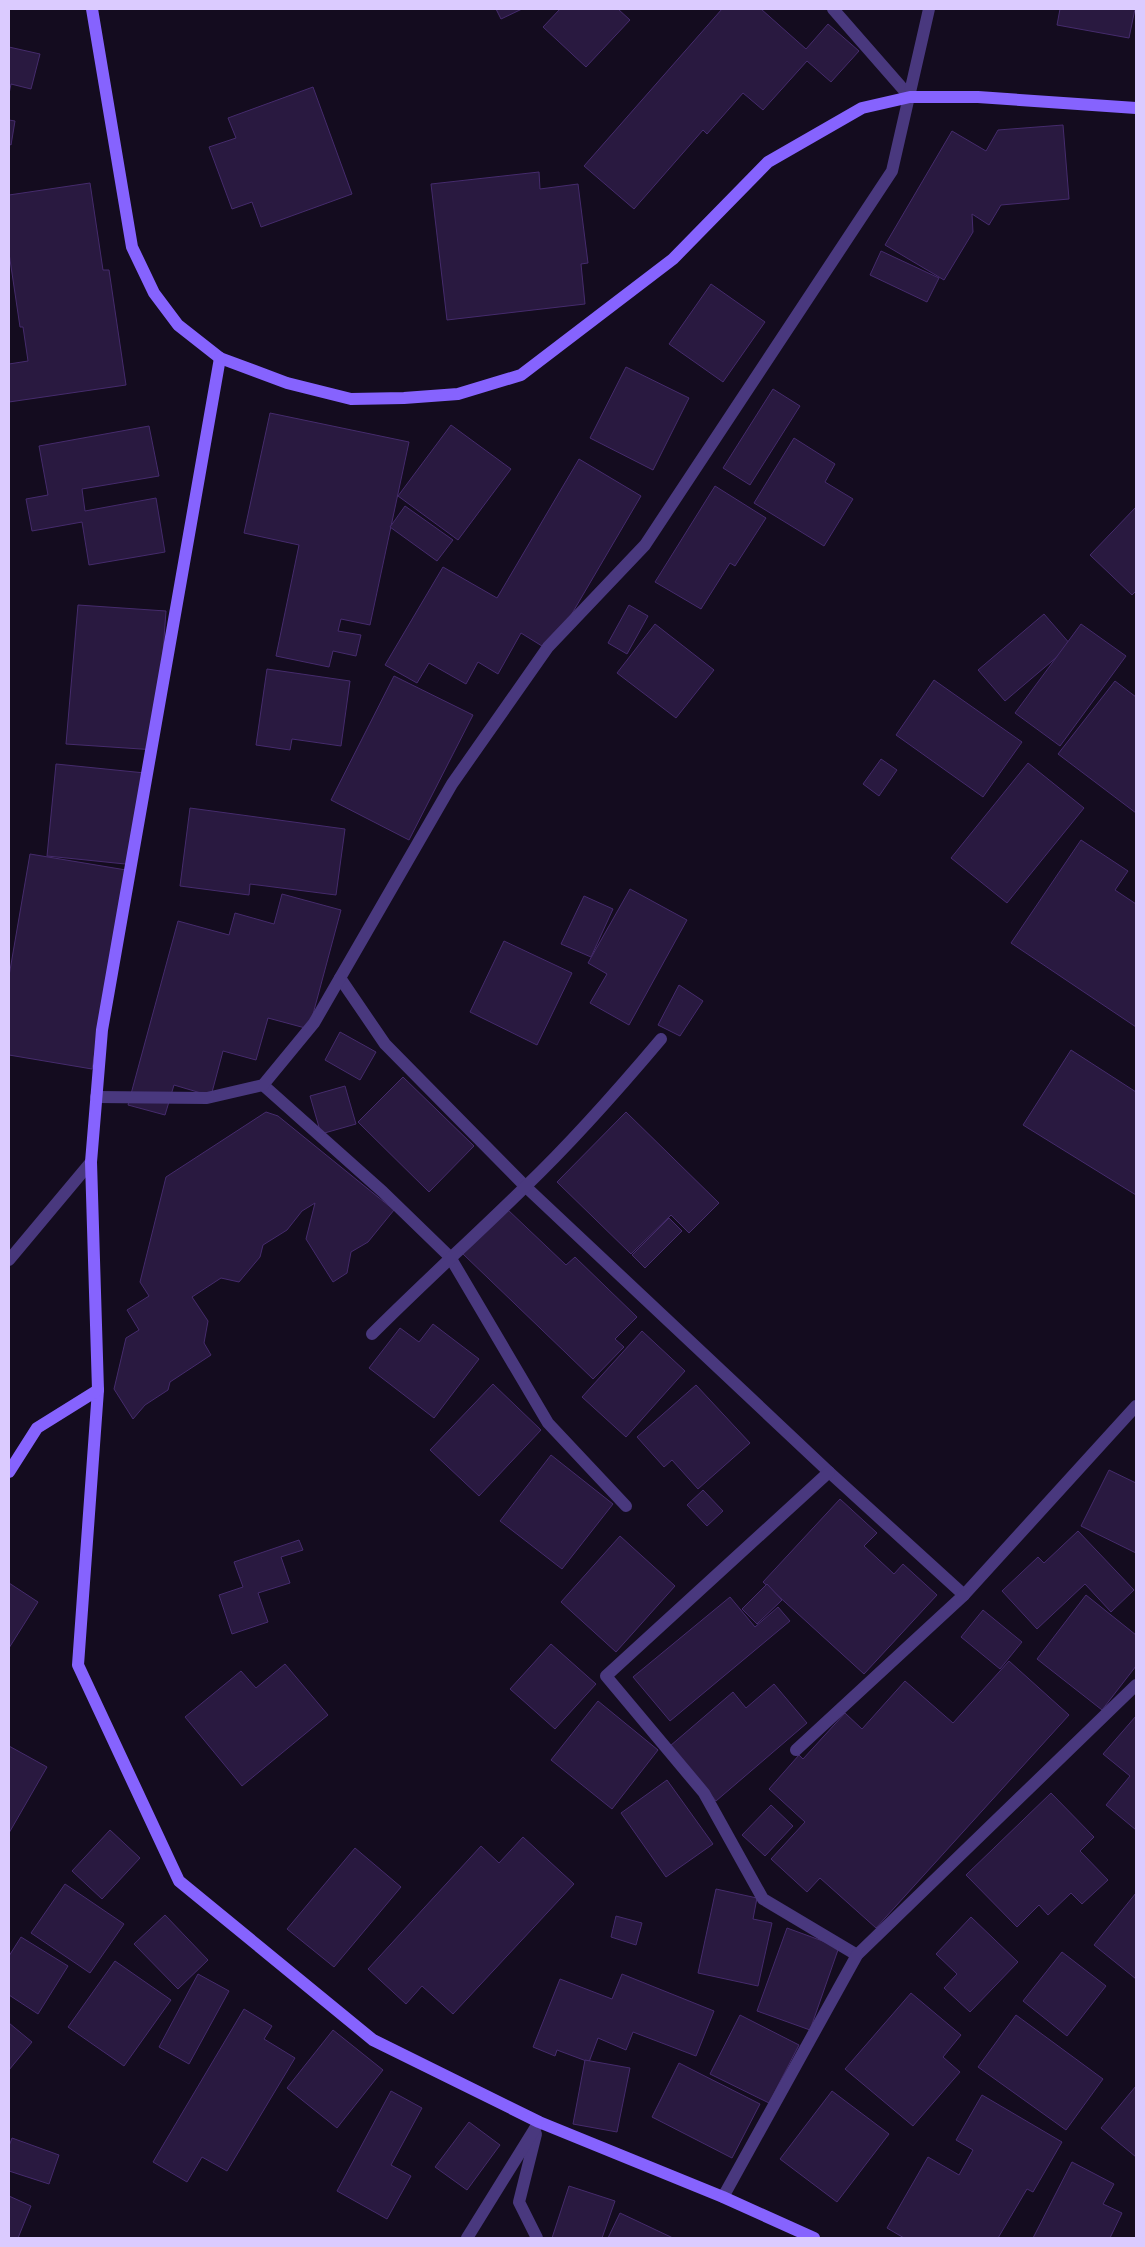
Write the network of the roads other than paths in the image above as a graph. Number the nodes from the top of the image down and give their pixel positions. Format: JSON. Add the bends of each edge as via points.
{"nodes":[{"id":1,"x":92,"y":9,"type":"edge"},
{"id":2,"x":833,"y":9,"type":"edge"},
{"id":3,"x":929,"y":9,"type":"edge"},
{"id":4,"x":910,"y":97,"type":"junction"},
{"id":5,"x":1136,"y":108,"type":"edge"},
{"id":6,"x":220,"y":358,"type":"junction"},
{"id":7,"x":340,"y":978,"type":"junction"},
{"id":8,"x":661,"y":1039,"type":"dead end"},
{"id":9,"x":263,"y":1085,"type":"junction"},
{"id":10,"x":96,"y":1097,"type":"junction"},
{"id":11,"x":91,"y":1162,"type":"junction"},
{"id":12,"x":526,"y":1187,"type":"junction"},
{"id":13,"x":450,"y":1257,"type":"junction"},
{"id":14,"x":9,"y":1260,"type":"edge"},
{"id":15,"x":372,"y":1334,"type":"dead end"},
{"id":16,"x":98,"y":1390,"type":"junction"},
{"id":17,"x":1136,"y":1406,"type":"edge"},
{"id":18,"x":9,"y":1472,"type":"edge"},
{"id":19,"x":829,"y":1472,"type":"junction"},
{"id":20,"x":626,"y":1506,"type":"dead end"},
{"id":21,"x":964,"y":1595,"type":"junction"},
{"id":22,"x":1136,"y":1685,"type":"edge"},
{"id":23,"x":796,"y":1750,"type":"dead end"},
{"id":24,"x":857,"y":1955,"type":"junction"},
{"id":25,"x":539,"y":2122,"type":"junction"},
{"id":26,"x":723,"y":2198,"type":"junction"},
{"id":27,"x":467,"y":2238,"type":"edge"},
{"id":28,"x":536,"y":2238,"type":"edge"},
{"id":29,"x":814,"y":2238,"type":"edge"}],
"edges":[{"from":1,"to":6,"type":"street","via":[[132,247],[154,294],[178,325]]},
{"from":2,"to":4,"type":"street"},
{"from":3,"to":4,"type":"street"},
{"from":4,"to":5,"type":"street","via":[[978,97]]},
{"from":4,"to":6,"type":"street","via":[[862,108],[768,162],[673,259],[521,375],[458,394],[351,399],[286,383]]},
{"from":4,"to":7,"type":"street","via":[[892,171],[645,545],[548,646],[452,784]]},
{"from":6,"to":10,"type":"street","via":[[102,1030]]},
{"from":7,"to":9,"type":"street","via":[[314,1023]]},
{"from":7,"to":12,"type":"street","via":[[386,1044]]},
{"from":8,"to":12,"type":"street"},
{"from":9,"to":10,"type":"street","via":[[207,1098]]},
{"from":9,"to":13,"type":"street"},
{"from":10,"to":11,"type":"street"},
{"from":11,"to":14,"type":"street"},
{"from":11,"to":16,"type":"street"},
{"from":12,"to":13,"type":"street"},
{"from":12,"to":19,"type":"street"},
{"from":13,"to":15,"type":"street"},
{"from":13,"to":20,"type":"street","via":[[548,1423]]},
{"from":16,"to":18,"type":"street","via":[[37,1428]]},
{"from":16,"to":25,"type":"street","via":[[78,1665],[179,1881],[373,2040]]},
{"from":17,"to":21,"type":"street"},
{"from":19,"to":21,"type":"street"},
{"from":19,"to":24,"type":"street","via":[[606,1676],[704,1793],[762,1899]]},
{"from":21,"to":23,"type":"street"},
{"from":22,"to":24,"type":"street"},
{"from":24,"to":26,"type":"street"},
{"from":25,"to":26,"type":"street"},
{"from":25,"to":27,"type":"street"},
{"from":25,"to":28,"type":"street","via":[[519,2202]]},
{"from":26,"to":29,"type":"street"}]}
